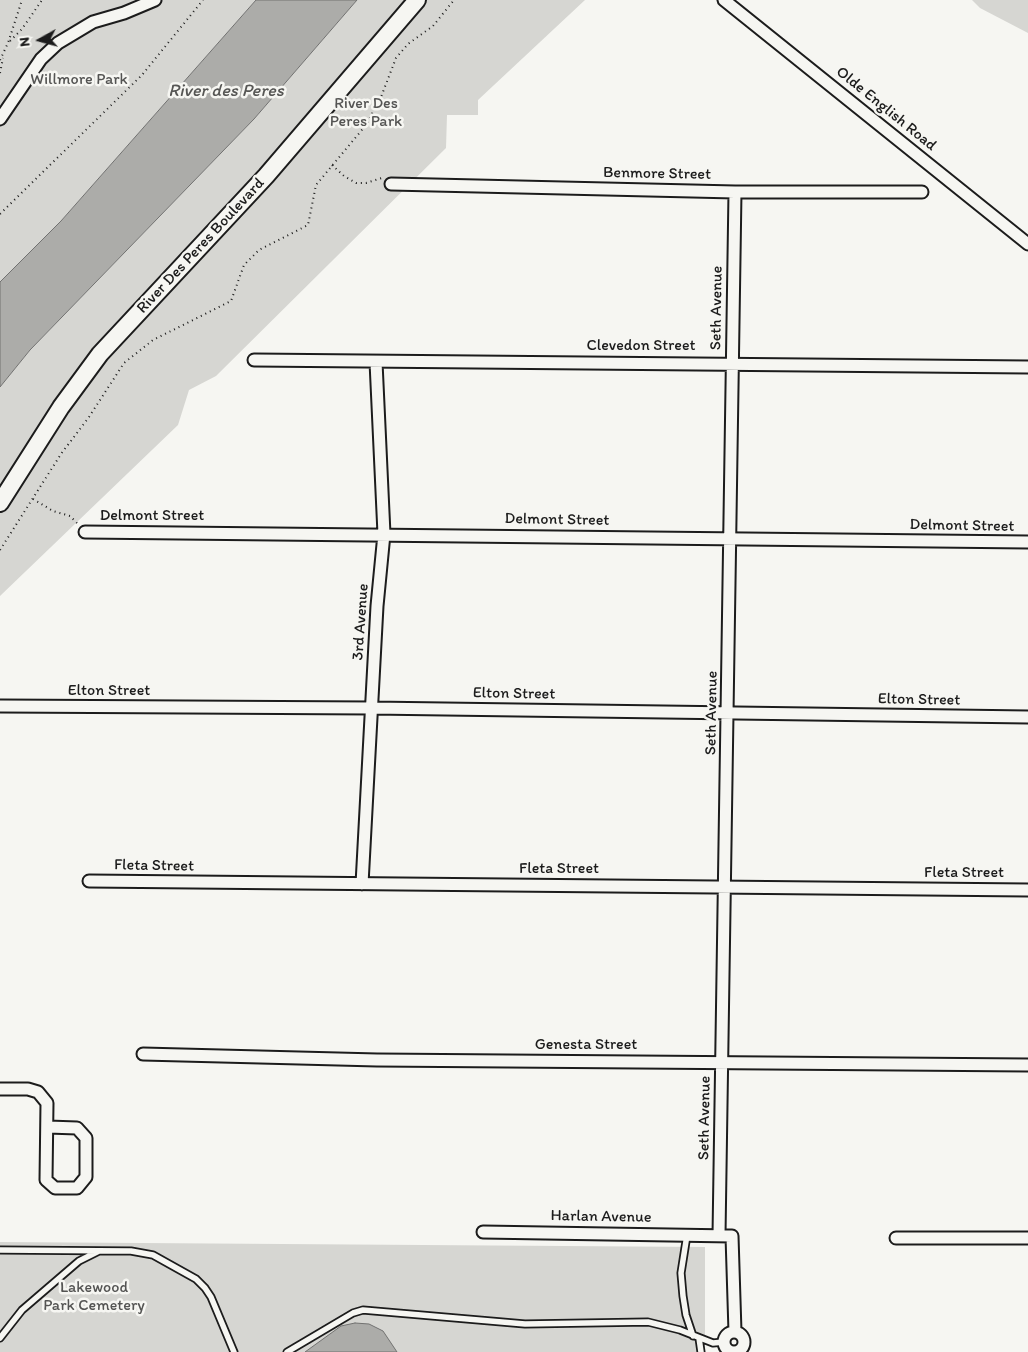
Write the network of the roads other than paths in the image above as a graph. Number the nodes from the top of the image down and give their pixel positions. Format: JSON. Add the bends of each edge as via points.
{"nodes":[{"id":1,"x":155,"y":0,"type":"edge"},
{"id":2,"x":418,"y":0,"type":"edge"},
{"id":3,"x":724,"y":0,"type":"edge"},
{"id":4,"x":0,"y":118,"type":"edge"},
{"id":5,"x":391,"y":184,"type":"road end"},
{"id":6,"x":735,"y":192,"type":"junction"},
{"id":7,"x":922,"y":192,"type":"dead end"},
{"id":8,"x":1028,"y":244,"type":"edge"},
{"id":9,"x":254,"y":360,"type":"dead end"},
{"id":10,"x":376,"y":362,"type":"junction"},
{"id":11,"x":732,"y":363,"type":"junction"},
{"id":12,"x":1028,"y":367,"type":"edge"},
{"id":13,"x":0,"y":503,"type":"edge"},
{"id":14,"x":86,"y":532,"type":"road end"},
{"id":15,"x":384,"y":534,"type":"junction"},
{"id":16,"x":731,"y":539,"type":"junction"},
{"id":17,"x":1028,"y":542,"type":"edge"},
{"id":18,"x":0,"y":706,"type":"edge"},
{"id":19,"x":372,"y":708,"type":"junction"},
{"id":20,"x":728,"y":714,"type":"junction"},
{"id":21,"x":1028,"y":717,"type":"edge"},
{"id":22,"x":89,"y":881,"type":"dead end"},
{"id":23,"x":362,"y":884,"type":"junction"},
{"id":24,"x":724,"y":887,"type":"junction"},
{"id":25,"x":1028,"y":890,"type":"edge"},
{"id":26,"x":143,"y":1054,"type":"dead end"},
{"id":27,"x":722,"y":1062,"type":"junction"},
{"id":28,"x":1028,"y":1065,"type":"edge"},
{"id":29,"x":0,"y":1089,"type":"edge"},
{"id":30,"x":48,"y":1127,"type":"junction"},
{"id":31,"x":483,"y":1232,"type":"dead end"},
{"id":32,"x":687,"y":1235,"type":"junction"},
{"id":33,"x":719,"y":1235,"type":"junction"},
{"id":34,"x":896,"y":1238,"type":"dead end"},
{"id":35,"x":1028,"y":1238,"type":"edge"},
{"id":36,"x":0,"y":1250,"type":"edge"},
{"id":37,"x":100,"y":1250,"type":"junction"},
{"id":38,"x":735,"y":1332,"type":"junction"},
{"id":39,"x":693,"y":1336,"type":"junction"},
{"id":40,"x":0,"y":1338,"type":"edge"},
{"id":41,"x":699,"y":1338,"type":"junction"},
{"id":42,"x":724,"y":1342,"type":"junction"},
{"id":43,"x":234,"y":1352,"type":"edge"},
{"id":44,"x":287,"y":1352,"type":"edge"},
{"id":45,"x":701,"y":1352,"type":"edge"}],
"edges":[{"from":1,"to":4,"type":"street","via":[[124,14],[93,22],[58,43],[42,59]]},
{"from":2,"to":13,"type":"main road","name":"River Des Peres Boulevard","via":[[266,176],[100,354],[70,393]]},
{"from":3,"to":8,"type":"street","name":"Olde English Road"},
{"from":5,"to":6,"type":"street","name":"Benmore Street"},
{"from":6,"to":7,"type":"street","name":"Benmore Street"},
{"from":6,"to":11,"type":"street","name":"Seth Avenue"},
{"from":9,"to":10,"type":"street","name":"Clevedon Street"},
{"from":10,"to":11,"type":"street","name":"Clevedon Street"},
{"from":10,"to":15,"type":"street","name":"3rd Avenue"},
{"from":11,"to":12,"type":"street","name":"Clevedon Street"},
{"from":11,"to":16,"type":"street","name":"Seth Avenue"},
{"from":14,"to":15,"type":"street","name":"Delmont Street"},
{"from":15,"to":16,"type":"street","name":"Delmont Street"},
{"from":15,"to":19,"type":"street","name":"3rd Avenue"},
{"from":16,"to":17,"type":"street","name":"Delmont Street"},
{"from":16,"to":20,"type":"street","name":"Seth Avenue"},
{"from":18,"to":19,"type":"street","name":"Elton Street"},
{"from":19,"to":20,"type":"street","name":"Elton Street"},
{"from":19,"to":23,"type":"street","name":"3rd Avenue"},
{"from":20,"to":21,"type":"street","name":"Elton Street"},
{"from":20,"to":24,"type":"street","name":"Seth Avenue"},
{"from":22,"to":23,"type":"street","name":"Fleta Street"},
{"from":23,"to":24,"type":"street","name":"Fleta Street"},
{"from":24,"to":25,"type":"street","name":"Fleta Street"},
{"from":24,"to":27,"type":"street","name":"Seth Avenue"},
{"from":26,"to":27,"type":"street","name":"Genesta Street","via":[[376,1060]]},
{"from":27,"to":28,"type":"street","name":"Genesta Street"},
{"from":27,"to":33,"type":"street","name":"Seth Avenue"},
{"from":29,"to":30,"type":"street","via":[[38,1092],[47,1103]]},
{"from":30,"to":30,"type":"street","via":[[46,1180],[55,1188],[77,1188],[86,1177],[86,1138],[77,1128]]},
{"from":31,"to":32,"type":"street","name":"Harlan Avenue"},
{"from":32,"to":33,"type":"street","name":"Harlan Avenue"},
{"from":32,"to":39,"type":"lane","via":[[681,1273],[686,1315]]},
{"from":33,"to":38,"type":"street","via":[[732,1236]]},
{"from":34,"to":35,"type":"street"},
{"from":36,"to":37,"type":"lane"},
{"from":37,"to":40,"type":"lane","via":[[79,1261],[22,1310]]},
{"from":37,"to":43,"type":"lane","via":[[131,1250],[153,1255],[196,1279],[211,1296]]},
{"from":38,"to":42,"type":"street","via":[[726,1336]]},
{"from":38,"to":42,"type":"street","via":[[744,1340],[741,1349],[732,1352]]},
{"from":39,"to":41,"type":"lane"},
{"from":39,"to":44,"type":"lane","via":[[648,1322],[525,1324],[363,1310]]},
{"from":41,"to":42,"type":"lane","via":[[713,1343]]},
{"from":41,"to":45,"type":"lane"}]}
